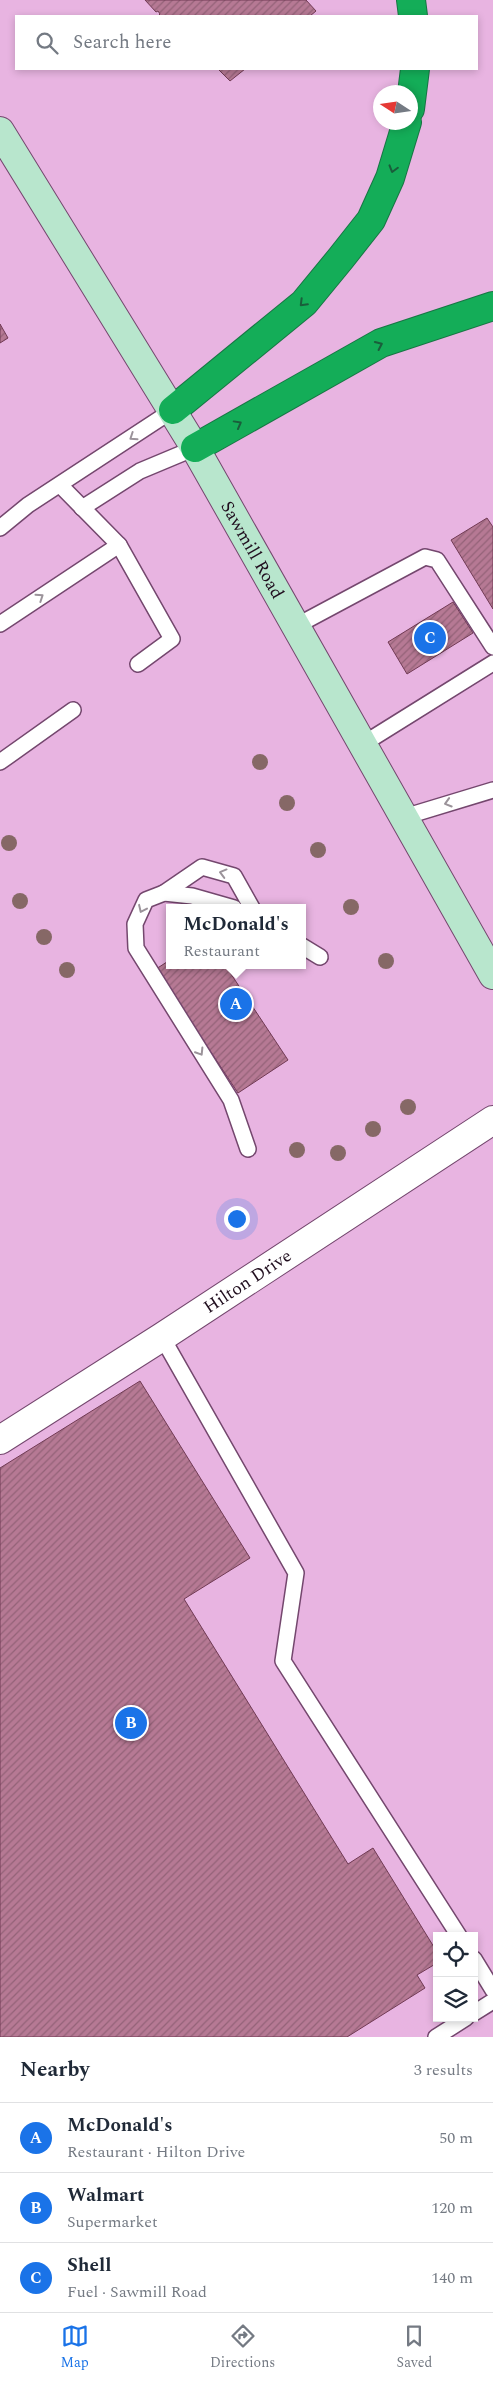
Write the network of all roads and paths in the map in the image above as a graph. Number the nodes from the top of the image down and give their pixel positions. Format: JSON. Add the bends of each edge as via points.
{"nodes":[{"id":1,"x":412,"y":0,"type":"edge"},
{"id":2,"x":413,"y":15,"type":"edge"},
{"id":3,"x":415,"y":70,"type":"edge"},
{"id":4,"x":413,"y":85,"type":"edge"},
{"id":5,"x":405,"y":130,"type":"edge"},
{"id":6,"x":0,"y":131,"type":"edge"},
{"id":7,"x":493,"y":306,"type":"edge"},
{"id":8,"x":173,"y":410,"type":"junction"},
{"id":9,"x":195,"y":448,"type":"junction"},
{"id":10,"x":60,"y":486,"type":"junction"},
{"id":11,"x":82,"y":508,"type":"junction"},
{"id":12,"x":0,"y":528,"type":"edge"},
{"id":13,"x":119,"y":545,"type":"junction"},
{"id":14,"x":0,"y":624,"type":"edge"},
{"id":15,"x":296,"y":626,"type":"junction"},
{"id":16,"x":493,"y":647,"type":"edge"},
{"id":17,"x":493,"y":663,"type":"edge"},
{"id":18,"x":138,"y":664,"type":"dead end"},
{"id":19,"x":73,"y":710,"type":"dead end"},
{"id":20,"x":363,"y":744,"type":"junction"},
{"id":21,"x":0,"y":762,"type":"edge"},
{"id":22,"x":493,"y":790,"type":"edge"},
{"id":23,"x":404,"y":816,"type":"junction"},
{"id":24,"x":164,"y":893,"type":"junction"},
{"id":25,"x":220,"y":904,"type":"edge"},
{"id":26,"x":250,"y":904,"type":"edge"},
{"id":27,"x":306,"y":948,"type":"edge"},
{"id":28,"x":320,"y":957,"type":"dead end"},
{"id":29,"x":493,"y":975,"type":"edge"},
{"id":30,"x":493,"y":1120,"type":"edge"},
{"id":31,"x":248,"y":1149,"type":"dead end"},
{"id":32,"x":162,"y":1337,"type":"junction"},
{"id":33,"x":0,"y":1440,"type":"edge"},
{"id":34,"x":456,"y":1932,"type":"edge"},
{"id":35,"x":478,"y":1966,"type":"edge"},
{"id":36,"x":493,"y":1990,"type":"edge"},
{"id":37,"x":493,"y":2001,"type":"edge"},
{"id":38,"x":478,"y":2010,"type":"edge"},
{"id":39,"x":460,"y":2022,"type":"edge"},
{"id":40,"x":436,"y":2037,"type":"edge"}],
"edges":[{"from":1,"to":2,"type":"highway"},
{"from":3,"to":4,"type":"highway"},
{"from":5,"to":8,"type":"highway","one_way":true,"via":[[390,178],[371,220],[304,303]]},
{"from":6,"to":8,"type":"main road","name":"Sawmill Road"},
{"from":9,"to":7,"type":"highway","one_way":true,"via":[[381,343]]},
{"from":8,"to":9,"type":"main road","name":"Sawmill Road"},
{"from":8,"to":10,"type":"lane","one_way":true},
{"from":9,"to":11,"type":"lane","via":[[140,471]]},
{"from":9,"to":15,"type":"main road","name":"Sawmill Road"},
{"from":10,"to":11,"type":"lane"},
{"from":10,"to":12,"type":"lane"},
{"from":11,"to":13,"type":"lane"},
{"from":14,"to":13,"type":"lane","one_way":true},
{"from":13,"to":18,"type":"lane","via":[[172,639]]},
{"from":15,"to":16,"type":"lane","via":[[425,557],[431,557],[437,560]]},
{"from":15,"to":20,"type":"main road","name":"Sawmill Road"},
{"from":17,"to":20,"type":"lane"},
{"from":19,"to":21,"type":"lane"},
{"from":20,"to":23,"type":"main road","name":"Sawmill Road"},
{"from":22,"to":23,"type":"lane","one_way":true},
{"from":23,"to":29,"type":"main road","name":"Sawmill Road"},
{"from":24,"to":25,"type":"lane"},
{"from":26,"to":24,"type":"lane","one_way":true,"via":[[234,876],[202,867]]},
{"from":24,"to":31,"type":"lane","one_way":true,"via":[[146,900],[135,924],[136,948],[231,1100]]},
{"from":27,"to":28,"type":"lane"},
{"from":30,"to":32,"type":"street","name":"Hilton Drive"},
{"from":32,"to":33,"type":"street","name":"Hilton Drive"},
{"from":32,"to":34,"type":"lane","via":[[296,1573],[282,1661]]},
{"from":35,"to":36,"type":"lane"},
{"from":37,"to":38,"type":"lane"},
{"from":39,"to":40,"type":"lane"}]}
